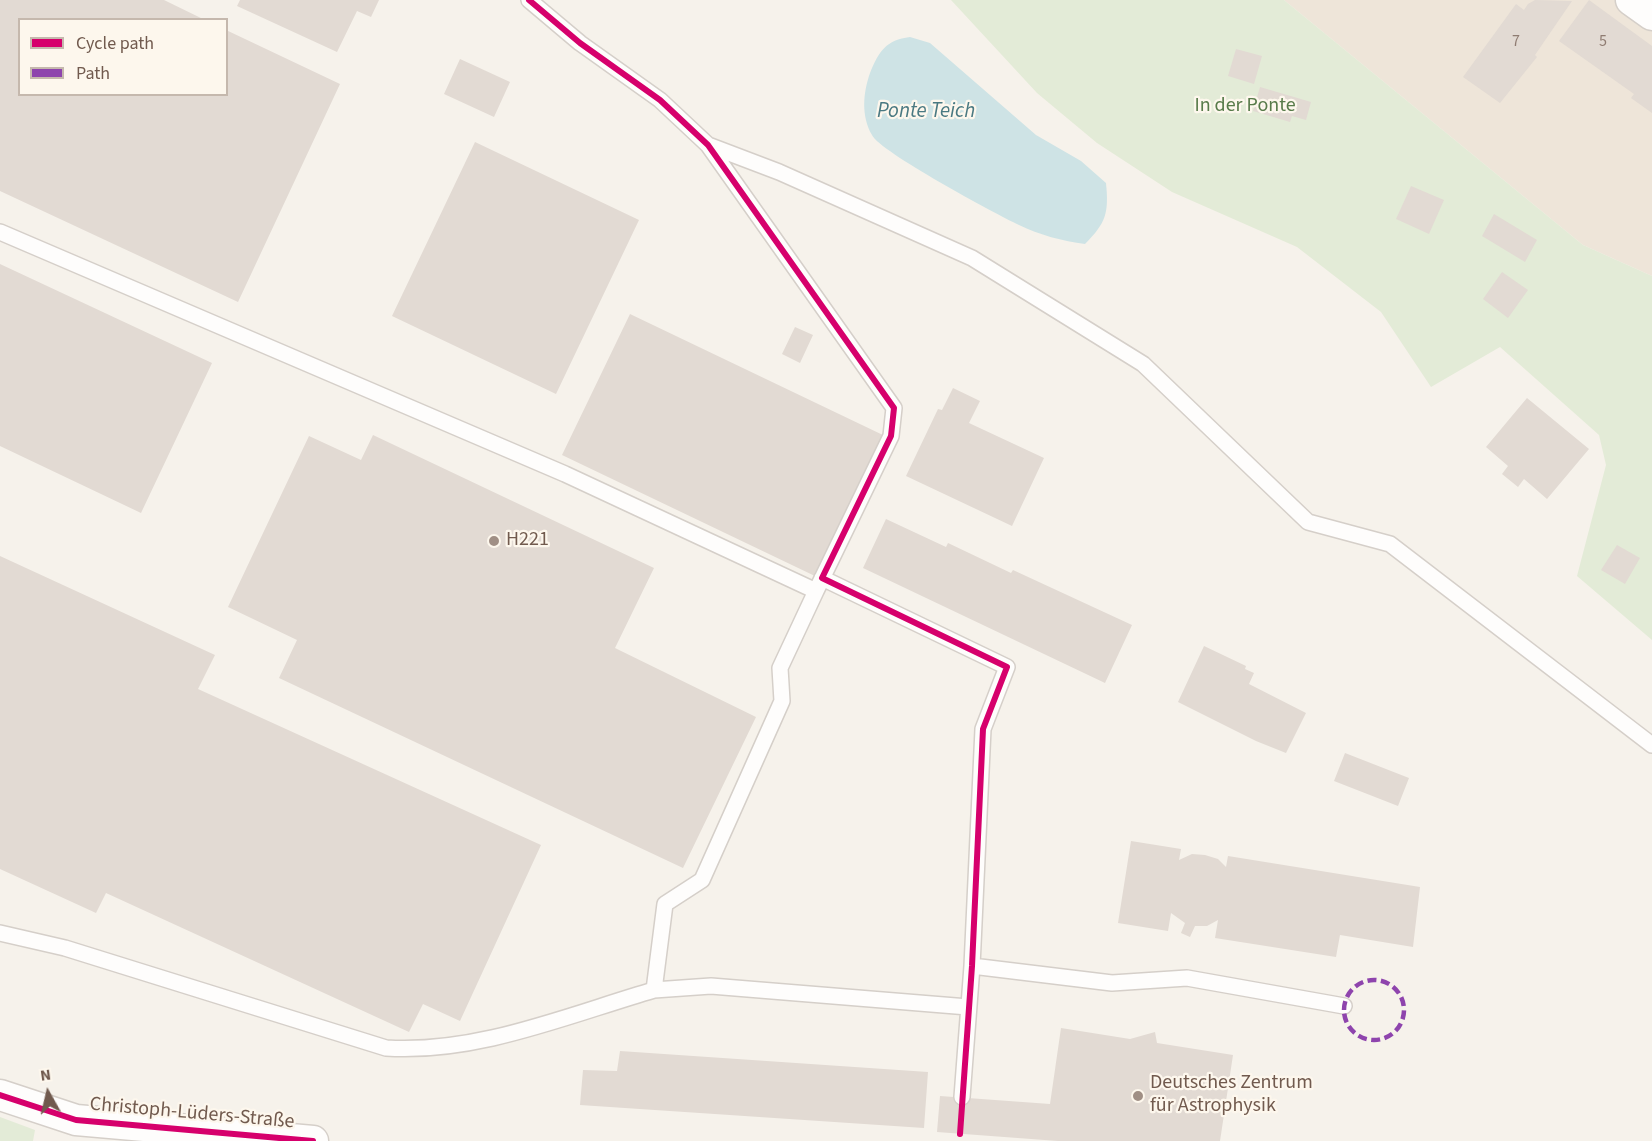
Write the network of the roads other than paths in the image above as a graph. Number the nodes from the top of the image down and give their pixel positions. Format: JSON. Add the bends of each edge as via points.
{"nodes":[{"id":1,"x":529,"y":0,"type":"edge"},
{"id":2,"x":1630,"y":0,"type":"edge"},
{"id":3,"x":1652,"y":15,"type":"edge"},
{"id":4,"x":708,"y":145,"type":"junction"},
{"id":5,"x":0,"y":232,"type":"edge"},
{"id":6,"x":819,"y":585,"type":"junction"},
{"id":7,"x":1652,"y":745,"type":"edge"},
{"id":8,"x":0,"y":933,"type":"edge"},
{"id":9,"x":972,"y":966,"type":"junction"},
{"id":10,"x":654,"y":990,"type":"junction"},
{"id":11,"x":1344,"y":1006,"type":"dead end"},
{"id":12,"x":968,"y":1007,"type":"junction"},
{"id":13,"x":0,"y":1095,"type":"edge"},
{"id":14,"x":963,"y":1097,"type":"dead end"},
{"id":15,"x":67,"y":1131,"type":"edge"},
{"id":16,"x":313,"y":1141,"type":"edge"}],
"edges":[{"from":1,"to":4,"type":"lane","via":[[580,43],[660,100]]},
{"from":2,"to":3,"type":"street"},
{"from":4,"to":6,"type":"lane","via":[[894,408],[891,436]]},
{"from":4,"to":7,"type":"lane","via":[[779,171],[972,258],[1133,357],[1308,522],[1390,544]]},
{"from":5,"to":6,"type":"lane"},
{"from":6,"to":9,"type":"lane","via":[[1007,667],[983,729]]},
{"from":6,"to":10,"type":"lane","via":[[780,668],[782,701],[702,880],[665,904]]},
{"from":8,"to":10,"type":"lane","via":[[65,948],[386,1048],[439,1049],[472,1044]]},
{"from":9,"to":11,"type":"lane","via":[[1112,982],[1187,978]]},
{"from":9,"to":12,"type":"lane"},
{"from":10,"to":12,"type":"lane","via":[[711,986]]},
{"from":12,"to":14,"type":"lane"},
{"from":13,"to":15,"type":"street","name":"Christoph-Lüders-Straße"},
{"from":15,"to":16,"type":"street","name":"Christoph-Lüders-Straße"}]}
